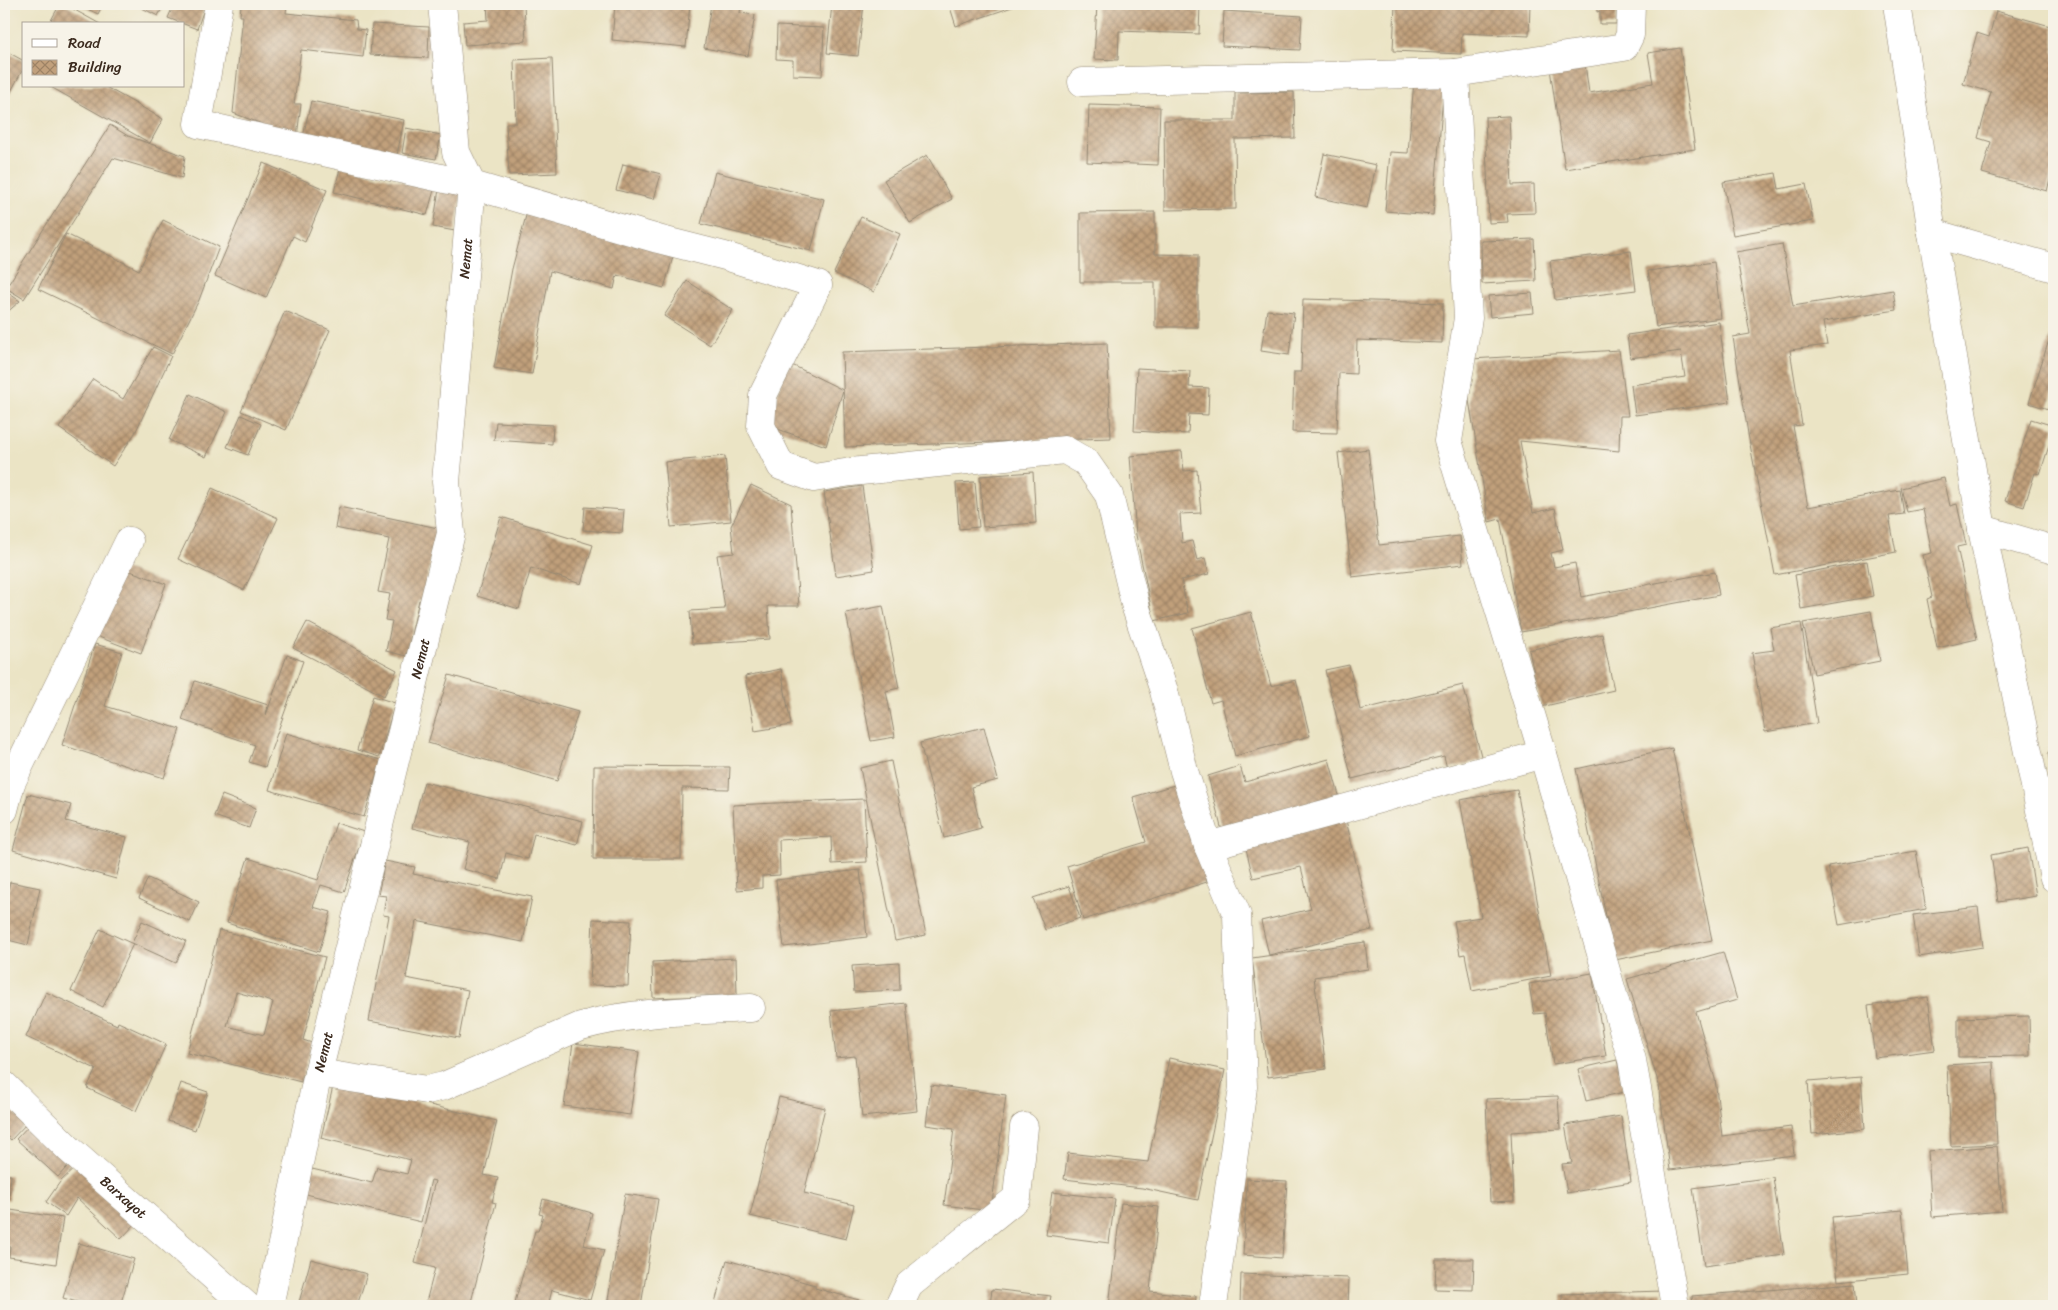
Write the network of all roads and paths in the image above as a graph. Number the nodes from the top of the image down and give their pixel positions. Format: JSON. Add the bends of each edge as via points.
{"nodes":[{"id":1,"x":219,"y":4,"type":"edge"},
{"id":2,"x":442,"y":4,"type":"edge"},
{"id":3,"x":1631,"y":4,"type":"edge"},
{"id":4,"x":1897,"y":4,"type":"edge"},
{"id":5,"x":1455,"y":73,"type":"junction"},
{"id":6,"x":1082,"y":82,"type":"dead end"},
{"id":7,"x":472,"y":185,"type":"junction"},
{"id":8,"x":1932,"y":232,"type":"junction"},
{"id":9,"x":2054,"y":268,"type":"edge"},
{"id":10,"x":1982,"y":529,"type":"junction"},
{"id":11,"x":129,"y":541,"type":"dead end"},
{"id":12,"x":2054,"y":550,"type":"edge"},
{"id":13,"x":1543,"y":754,"type":"junction"},
{"id":14,"x":4,"y":810,"type":"edge"},
{"id":15,"x":1208,"y":846,"type":"junction"},
{"id":16,"x":2054,"y":878,"type":"edge"},
{"id":17,"x":752,"y":1008,"type":"dead end"},
{"id":18,"x":318,"y":1072,"type":"junction"},
{"id":19,"x":4,"y":1085,"type":"edge"},
{"id":20,"x":1024,"y":1127,"type":"dead end"},
{"id":21,"x":247,"y":1306,"type":"edge"},
{"id":22,"x":269,"y":1306,"type":"edge"},
{"id":23,"x":900,"y":1306,"type":"edge"},
{"id":24,"x":1213,"y":1306,"type":"edge"},
{"id":25,"x":1675,"y":1306,"type":"edge"}],
"edges":[{"from":1,"to":7,"type":"street","via":[[198,124]]},
{"from":2,"to":7,"type":"street","via":[[456,152]]},
{"from":3,"to":5,"type":"street","via":[[1630,35],[1624,47]]},
{"from":4,"to":8,"type":"street"},
{"from":5,"to":6,"type":"street"},
{"from":5,"to":13,"type":"street","via":[[1468,318],[1448,441]]},
{"from":7,"to":15,"type":"street","via":[[818,285],[763,395],[761,426],[781,466],[814,478],[1065,450],[1086,462],[1109,495],[1136,608],[1164,691],[1184,771]]},
{"from":7,"to":18,"type":"street","name":"Nemat","via":[[446,482],[451,534]]},
{"from":8,"to":9,"type":"street"},
{"from":8,"to":10,"type":"street"},
{"from":10,"to":12,"type":"street"},
{"from":10,"to":16,"type":"street"},
{"from":11,"to":14,"type":"street","via":[[11,783]]},
{"from":13,"to":15,"type":"street"},
{"from":13,"to":25,"type":"street","via":[[1632,1060]]},
{"from":15,"to":24,"type":"street","via":[[1237,915],[1243,1086]]},
{"from":17,"to":18,"type":"street","via":[[604,1020],[581,1026],[444,1086],[427,1090]]},
{"from":18,"to":22,"type":"street","name":"Nemat"},
{"from":19,"to":21,"type":"street","name":"Barxayot","via":[[69,1149]]},
{"from":20,"to":23,"type":"street","via":[[1017,1198],[909,1285]]}]}
